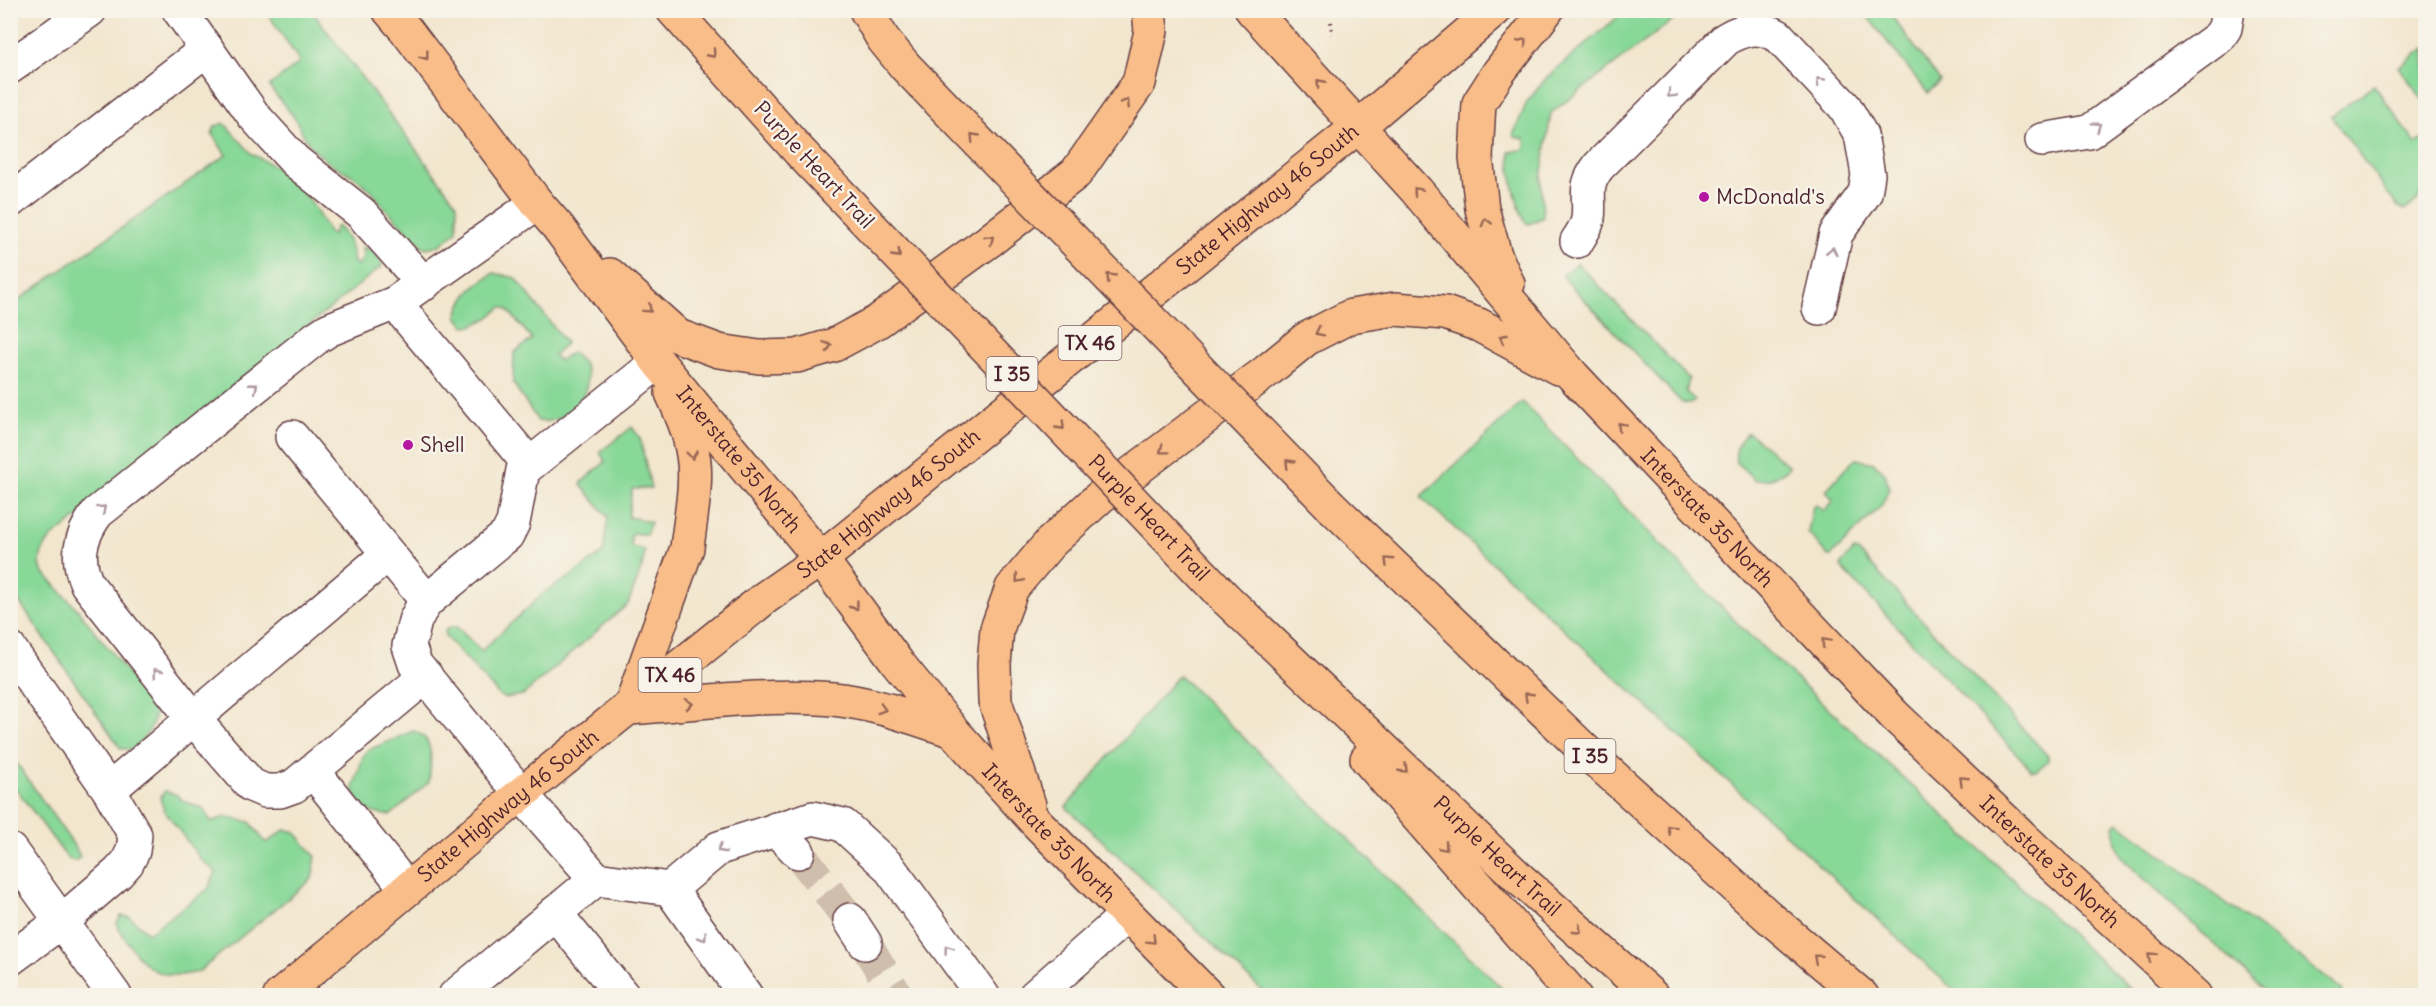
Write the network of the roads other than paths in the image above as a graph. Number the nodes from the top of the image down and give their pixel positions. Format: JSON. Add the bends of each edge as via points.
{"nodes":[{"id":1,"x":90,"y":10,"type":"edge"},
{"id":2,"x":180,"y":10,"type":"edge"},
{"id":3,"x":389,"y":10,"type":"edge"},
{"id":4,"x":673,"y":10,"type":"edge"},
{"id":5,"x":858,"y":10,"type":"edge"},
{"id":6,"x":866,"y":10,"type":"edge"},
{"id":7,"x":1149,"y":10,"type":"edge"},
{"id":8,"x":1252,"y":10,"type":"edge"},
{"id":9,"x":1496,"y":10,"type":"edge"},
{"id":10,"x":1548,"y":10,"type":"edge"},
{"id":11,"x":2228,"y":10,"type":"edge"},
{"id":12,"x":882,"y":39,"type":"junction"},
{"id":13,"x":207,"y":49,"type":"junction"},
{"id":14,"x":10,"y":67,"type":"edge"},
{"id":15,"x":1359,"y":126,"type":"junction"},
{"id":16,"x":2042,"y":140,"type":"dead end"},
{"id":17,"x":10,"y":201,"type":"edge"},
{"id":18,"x":537,"y":203,"type":"junction"},
{"id":19,"x":558,"y":227,"type":"junction"},
{"id":20,"x":1577,"y":241,"type":"dead end"},
{"id":21,"x":424,"y":284,"type":"junction"},
{"id":22,"x":396,"y":303,"type":"junction"},
{"id":23,"x":1820,"y":308,"type":"dead end"},
{"id":24,"x":1523,"y":315,"type":"junction"},
{"id":25,"x":658,"y":362,"type":"junction"},
{"id":26,"x":1573,"y":376,"type":"junction"},
{"id":27,"x":292,"y":437,"type":"dead end"},
{"id":28,"x":529,"y":464,"type":"junction"},
{"id":29,"x":388,"y":554,"type":"junction"},
{"id":30,"x":821,"y":559,"type":"junction"},
{"id":31,"x":1225,"y":598,"type":"junction"},
{"id":32,"x":427,"y":601,"type":"junction"},
{"id":33,"x":10,"y":649,"type":"edge"},
{"id":34,"x":426,"y":676,"type":"junction"},
{"id":35,"x":630,"y":708,"type":"junction"},
{"id":36,"x":193,"y":718,"type":"junction"},
{"id":37,"x":953,"y":731,"type":"junction"},
{"id":38,"x":313,"y":771,"type":"junction"},
{"id":39,"x":109,"y":790,"type":"junction"},
{"id":40,"x":521,"y":794,"type":"junction"},
{"id":41,"x":1035,"y":821,"type":"junction"},
{"id":42,"x":10,"y":850,"type":"edge"},
{"id":43,"x":596,"y":879,"type":"junction"},
{"id":44,"x":407,"y":889,"type":"junction"},
{"id":45,"x":670,"y":889,"type":"junction"},
{"id":46,"x":555,"y":913,"type":"junction"},
{"id":47,"x":1127,"y":915,"type":"junction"},
{"id":48,"x":61,"y":922,"type":"junction"},
{"id":49,"x":10,"y":959,"type":"edge"},
{"id":50,"x":115,"y":996,"type":"edge"},
{"id":51,"x":280,"y":996,"type":"edge"},
{"id":52,"x":455,"y":996,"type":"edge"},
{"id":53,"x":623,"y":996,"type":"edge"},
{"id":54,"x":746,"y":996,"type":"edge"},
{"id":55,"x":983,"y":996,"type":"edge"},
{"id":56,"x":1035,"y":996,"type":"edge"},
{"id":57,"x":1208,"y":996,"type":"edge"},
{"id":58,"x":1574,"y":996,"type":"edge"},
{"id":59,"x":1652,"y":996,"type":"edge"},
{"id":60,"x":1862,"y":996,"type":"edge"},
{"id":61,"x":2194,"y":996,"type":"edge"}],
"edges":[{"from":1,"to":14,"type":"lane"},
{"from":2,"to":13,"type":"lane"},
{"from":3,"to":18,"type":"main road","name":"Interstate 35 North","one_way":true},
{"from":4,"to":31,"type":"main road","name":"Purple Heart Trail","number":"I 35","one_way":true,"bridge":true,"via":[[799,151]]},
{"from":5,"to":12,"type":"main road","number":"I 35"},
{"from":6,"to":12,"type":"main road"},
{"from":19,"to":7,"type":"main road","one_way":true,"via":[[678,336],[719,351],[759,357],[797,356],[834,345],[877,322],[1076,173],[1139,83],[1151,31]]},
{"from":15,"to":8,"type":"main road","name":"Interstate 35 North","one_way":true},
{"from":9,"to":15,"type":"main road","name":"State Highway 46 South","number":"TX 46"},
{"from":24,"to":10,"type":"main road","one_way":true,"via":[[1495,255],[1482,209],[1476,157],[1479,104]]},
{"from":16,"to":11,"type":"lane","one_way":true,"via":[[2089,132],[2219,37]]},
{"from":60,"to":12,"type":"main road","number":"I 35","one_way":true,"bridge":true,"via":[[1595,760],[1330,505]]},
{"from":13,"to":17,"type":"lane"},
{"from":13,"to":21,"type":"lane","via":[[254,116],[295,161],[361,213]]},
{"from":24,"to":15,"type":"main road","name":"Interstate 35 North","one_way":true},
{"from":15,"to":30,"type":"main road","name":"State Highway 46 South","number":"TX 46"},
{"from":18,"to":19,"type":"main road","name":"Interstate 35 North"},
{"from":18,"to":21,"type":"lane"},
{"from":19,"to":25,"type":"main road","name":"Interstate 35 North"},
{"from":23,"to":20,"type":"lane","one_way":true,"via":[[1836,234],[1865,194],[1868,175],[1861,135],[1845,107],[1778,36],[1766,30],[1753,28],[1726,39],[1599,166],[1592,174],[1587,196],[1588,220]]},
{"from":21,"to":22,"type":"lane"},
{"from":22,"to":28,"type":"lane"},
{"from":36,"to":22,"type":"lane","one_way":true,"via":[[87,584],[80,559],[90,523],[97,513],[316,338]]},
{"from":24,"to":26,"type":"main road","name":"Interstate 35 North"},
{"from":25,"to":28,"type":"lane"},
{"from":25,"to":30,"type":"main road","name":"Interstate 35 North"},
{"from":25,"to":35,"type":"main road","one_way":true,"via":[[685,421],[694,457],[692,503],[687,548]]},
{"from":26,"to":41,"type":"main road","one_way":true,"via":[[1479,326],[1445,313],[1395,309],[1352,316],[1306,339],[1100,497],[1050,543],[1012,588],[997,630],[995,701]]},
{"from":61,"to":26,"type":"main road","name":"Interstate 35 North","one_way":true,"via":[[1894,715]]},
{"from":27,"to":29,"type":"lane"},
{"from":28,"to":32,"type":"lane","via":[[523,470],[507,535]]},
{"from":29,"to":32,"type":"lane"},
{"from":29,"to":36,"type":"lane"},
{"from":30,"to":35,"type":"main road","name":"State Highway 46 South","number":"TX 46","via":[[766,597]]},
{"from":30,"to":37,"type":"main road","name":"Interstate 35 North","one_way":true},
{"from":31,"to":58,"type":"main road","one_way":true},
{"from":31,"to":59,"type":"main road","name":"Purple Heart Trail","number":"I 35","one_way":true,"via":[[1521,880]]},
{"from":32,"to":34,"type":"lane","via":[[415,621],[409,646],[415,664]]},
{"from":33,"to":39,"type":"lane"},
{"from":34,"to":38,"type":"lane"},
{"from":34,"to":40,"type":"lane"},
{"from":35,"to":37,"type":"main road","one_way":true,"via":[[784,698],[833,699],[872,706]]},
{"from":35,"to":40,"type":"main road","name":"State Highway 46 South","number":"TX 46"},
{"from":36,"to":38,"type":"lane","via":[[251,785],[280,791]]},
{"from":36,"to":39,"type":"lane"},
{"from":37,"to":41,"type":"main road","name":"Interstate 35 North"},
{"from":38,"to":44,"type":"lane"},
{"from":39,"to":48,"type":"lane","via":[[135,835],[133,851],[118,873]]},
{"from":40,"to":43,"type":"lane"},
{"from":40,"to":44,"type":"main road","name":"State Highway 46 South","number":"TX 46"},
{"from":41,"to":47,"type":"main road","name":"Interstate 35 North"},
{"from":42,"to":48,"type":"lane"},
{"from":43,"to":45,"type":"lane"},
{"from":43,"to":46,"type":"lane"},
{"from":44,"to":51,"type":"main road","name":"State Highway 46 South","number":"TX 46"},
{"from":45,"to":54,"type":"lane","one_way":true},
{"from":55,"to":45,"type":"lane","one_way":true,"via":[[888,866],[843,825],[813,818],[787,841],[719,848]]},
{"from":46,"to":52,"type":"lane"},
{"from":46,"to":53,"type":"lane"},
{"from":47,"to":56,"type":"lane"},
{"from":47,"to":57,"type":"main road","name":"Interstate 35 North","one_way":true},
{"from":48,"to":49,"type":"lane"},
{"from":48,"to":50,"type":"lane"}]}
